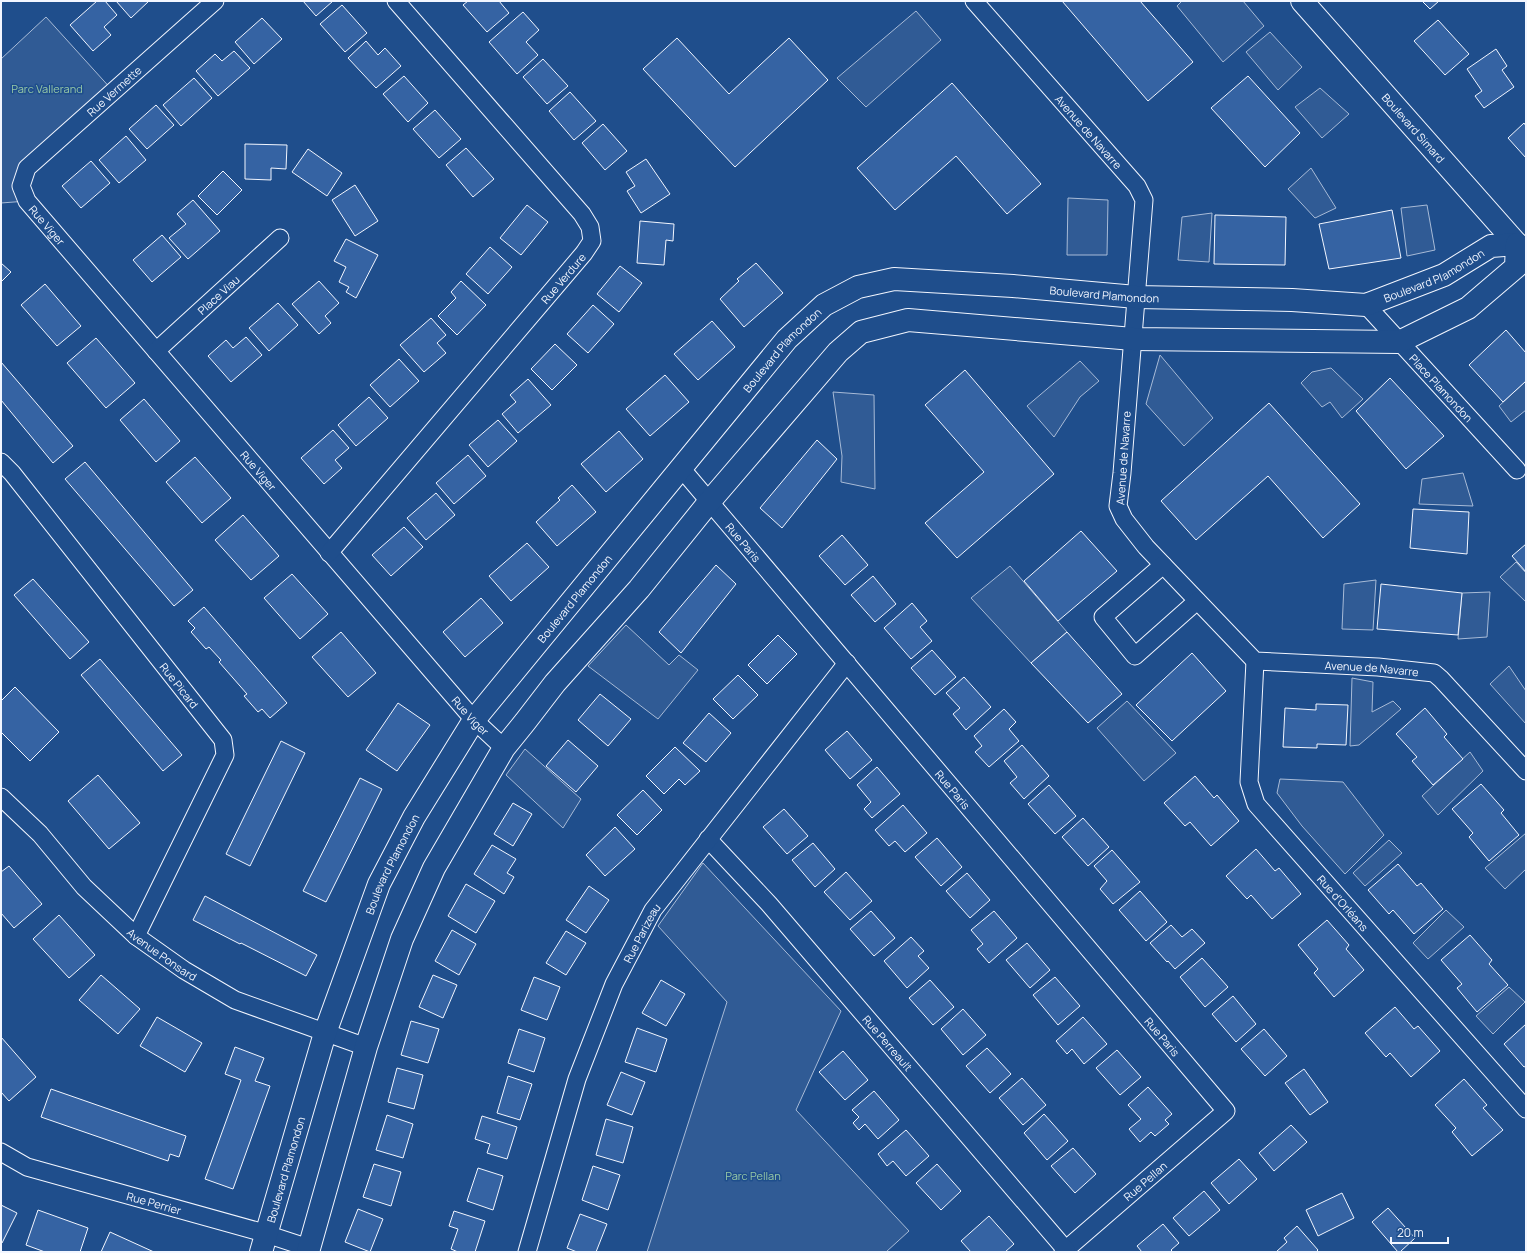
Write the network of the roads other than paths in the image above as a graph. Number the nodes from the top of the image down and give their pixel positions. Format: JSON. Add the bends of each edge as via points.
{"nodes":[{"id":1,"x":215,"y":1,"type":"edge"},
{"id":2,"x":396,"y":1,"type":"edge"},
{"id":3,"x":974,"y":1,"type":"edge"},
{"id":4,"x":1302,"y":1,"type":"edge"},
{"id":5,"x":21,"y":186,"type":"joint"},
{"id":6,"x":280,"y":238,"type":"dead end"},
{"id":7,"x":1523,"y":245,"type":"edge"},
{"id":8,"x":1136,"y":297,"type":"junction"},
{"id":9,"x":1366,"y":305,"type":"junction"},
{"id":10,"x":1133,"y":339,"type":"junction"},
{"id":11,"x":1399,"y":342,"type":"junction"},
{"id":12,"x":156,"y":351,"type":"junction"},
{"id":13,"x":1,"y":462,"type":"edge"},
{"id":14,"x":681,"y":468,"type":"junction"},
{"id":15,"x":1517,"y":470,"type":"dead end"},
{"id":16,"x":710,"y":501,"type":"junction"},
{"id":17,"x":329,"y":553,"type":"junction"},
{"id":18,"x":1163,"y":565,"type":"junction"},
{"id":19,"x":1197,"y":601,"type":"junction"},
{"id":20,"x":1255,"y":661,"type":"junction"},
{"id":21,"x":847,"y":663,"type":"junction"},
{"id":22,"x":474,"y":720,"type":"junction"},
{"id":23,"x":504,"y":748,"type":"junction"},
{"id":24,"x":1526,"y":772,"type":"edge"},
{"id":25,"x":1,"y":797,"type":"edge"},
{"id":26,"x":708,"y":839,"type":"junction"},
{"id":27,"x":136,"y":936,"type":"junction"},
{"id":28,"x":325,"y":1033,"type":"junction"},
{"id":29,"x":366,"y":1047,"type":"junction"},
{"id":30,"x":1526,"y":1109,"type":"edge"},
{"id":31,"x":1226,"y":1111,"type":"joint"},
{"id":32,"x":1,"y":1152,"type":"edge"},
{"id":33,"x":264,"y":1243,"type":"edge"},
{"id":34,"x":308,"y":1250,"type":"edge"},
{"id":35,"x":1065,"y":1251,"type":"edge"},
{"id":36,"x":527,"y":1252,"type":"edge"}],
"edges":[{"from":1,"to":5,"type":"street","name":"Rue Vermette","via":[[27,168]]},
{"from":2,"to":17,"type":"street","name":"Rue Verdure","via":[[582,214],[590,228],[592,241]]},
{"from":3,"to":8,"type":"street","name":"Avenue de Navarre","via":[[1137,186],[1144,200],[1144,216]]},
{"from":4,"to":7,"type":"street","name":"Boulevard Simard"},
{"from":5,"to":12,"type":"street","name":"Rue Viger","via":[[27,201]]},
{"from":6,"to":12,"type":"street","name":"Place Viau"},
{"from":7,"to":9,"type":"street","name":"Boulevard Plamondon","via":[[1491,246],[1444,275]]},
{"from":7,"to":11,"type":"street","via":[[1516,267],[1468,308]]},
{"from":8,"to":9,"type":"street","name":"Boulevard Plamondon","via":[[1292,300]]},
{"from":8,"to":10,"type":"street","name":"Avenue de Navarre"},
{"from":8,"to":14,"type":"street","name":"Boulevard Plamondon","via":[[894,279],[858,287],[824,305],[787,339]]},
{"from":9,"to":11,"type":"street","name":"Place Plamondon"},
{"from":10,"to":11,"type":"street"},
{"from":10,"to":16,"type":"street","via":[[908,320],[861,332],[838,352]]},
{"from":10,"to":18,"type":"street","name":"Avenue de Navarre","via":[[1118,506],[1124,519]]},
{"from":11,"to":15,"type":"street","name":"Place Plamondon"},
{"from":12,"to":17,"type":"street","name":"Rue Viger"},
{"from":13,"to":27,"type":"street","name":"Rue Picard","via":[[223,740],[225,755]]},
{"from":14,"to":16,"type":"street","name":"Rue Paris"},
{"from":14,"to":22,"type":"street","name":"Boulevard Plamondon"},
{"from":16,"to":21,"type":"street","name":"Rue Paris"},
{"from":16,"to":23,"type":"street"},
{"from":17,"to":22,"type":"street","name":"Rue Viger"},
{"from":18,"to":19,"type":"street","name":"Avenue de Navarre"},
{"from":18,"to":19,"type":"street","via":[[1103,617],[1135,656]]},
{"from":19,"to":20,"type":"street","name":"Avenue de Navarre"},
{"from":20,"to":24,"type":"street","name":"Avenue de Navarre","via":[[1378,667],[1434,673],[1451,688]]},
{"from":20,"to":30,"type":"street","name":"Rue d'Orléans","via":[[1249,782],[1256,804]]},
{"from":21,"to":26,"type":"street","name":"Rue Parizeau"},
{"from":21,"to":31,"type":"street","name":"Rue Paris"},
{"from":22,"to":23,"type":"street","name":"Rue Viger"},
{"from":22,"to":28,"type":"street","name":"Boulevard Plamondon","via":[[414,817],[379,884]]},
{"from":23,"to":29,"type":"street","via":[[434,868],[402,939]]},
{"from":25,"to":27,"type":"street","name":"Avenue Ponsard","via":[[40,834],[84,887]]},
{"from":26,"to":35,"type":"street","name":"Rue Perreault","via":[[769,904]]},
{"from":26,"to":36,"type":"street","name":"Rue Parizeau","via":[[653,910],[614,984],[577,1079]]},
{"from":27,"to":28,"type":"street","name":"Avenue Ponsard","via":[[184,970],[235,1000]]},
{"from":28,"to":29,"type":"street","name":"Avenue Ponsard"},
{"from":28,"to":33,"type":"street","name":"Boulevard Plamondon"},
{"from":29,"to":34,"type":"street"},
{"from":31,"to":35,"type":"street","name":"Rue Pellan"},
{"from":32,"to":33,"type":"street","name":"Rue Perrier","via":[[27,1167]]},
{"from":33,"to":34,"type":"street","name":"Rue Perrier"}]}
